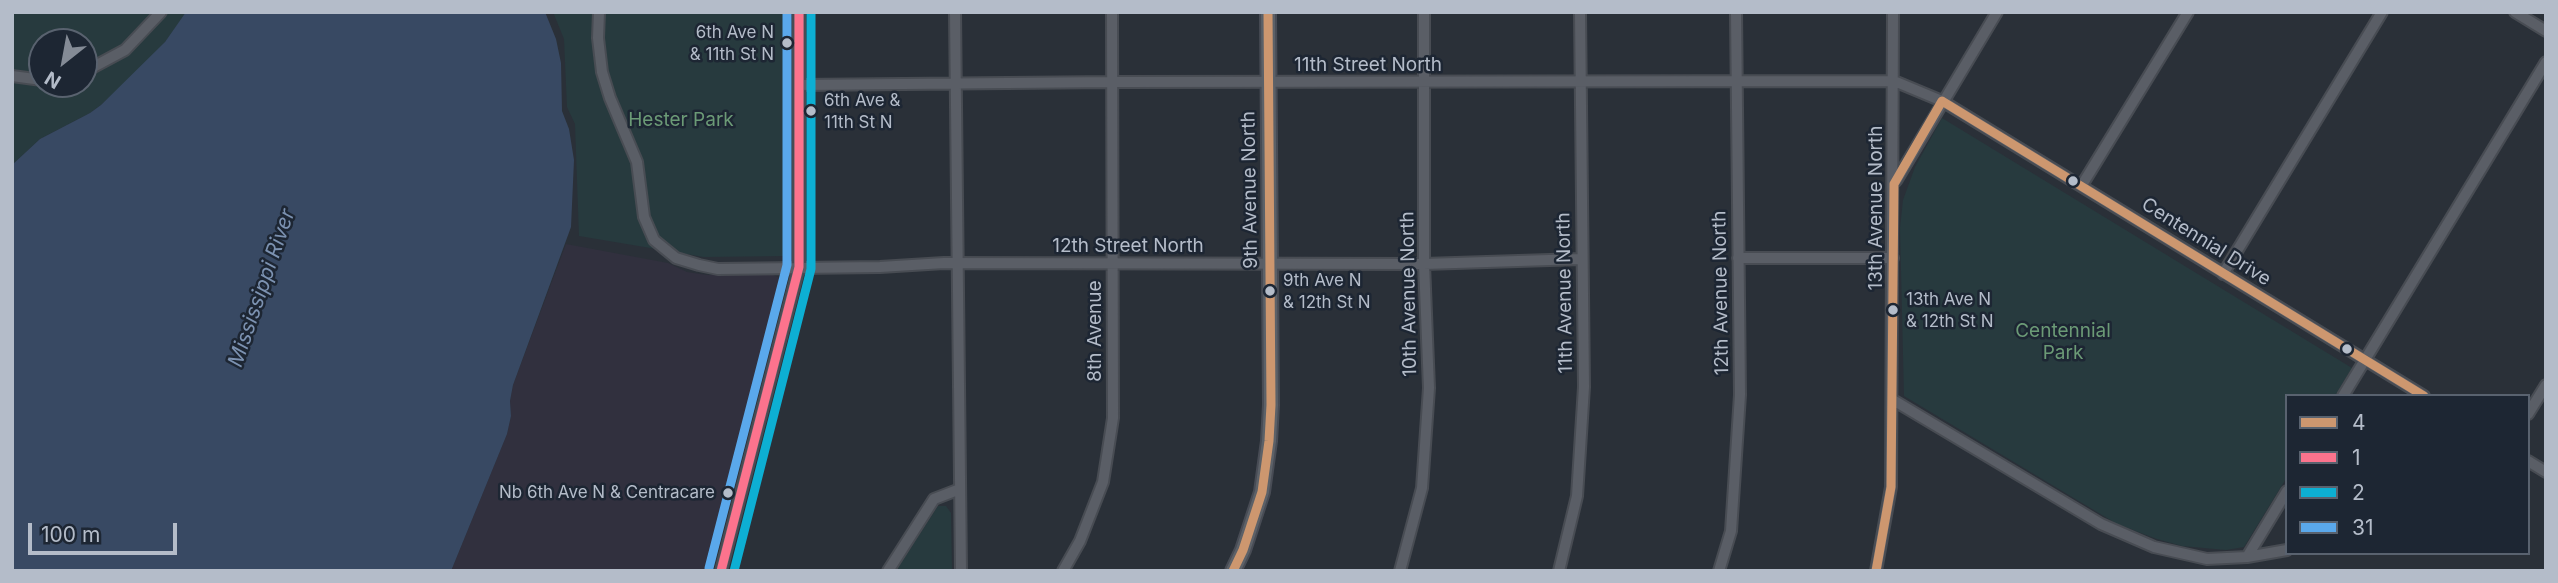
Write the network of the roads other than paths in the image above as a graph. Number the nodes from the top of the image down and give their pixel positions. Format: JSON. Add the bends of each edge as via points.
{"nodes":[{"id":1,"x":161,"y":12,"type":"edge"},
{"id":2,"x":599,"y":12,"type":"edge"},
{"id":3,"x":799,"y":12,"type":"edge"},
{"id":4,"x":955,"y":12,"type":"edge"},
{"id":5,"x":1112,"y":12,"type":"edge"},
{"id":6,"x":1268,"y":12,"type":"edge"},
{"id":7,"x":1424,"y":12,"type":"edge"},
{"id":8,"x":1580,"y":12,"type":"edge"},
{"id":9,"x":1736,"y":12,"type":"edge"},
{"id":10,"x":1893,"y":12,"type":"edge"},
{"id":11,"x":1997,"y":12,"type":"edge"},
{"id":12,"x":2188,"y":12,"type":"edge"},
{"id":13,"x":2382,"y":12,"type":"edge"},
{"id":14,"x":2515,"y":12,"type":"edge"},
{"id":15,"x":2546,"y":31,"type":"edge"},
{"id":16,"x":2546,"y":62,"type":"edge"},
{"id":17,"x":98,"y":64,"type":"edge"},
{"id":18,"x":1895,"y":81,"type":"junction"},
{"id":19,"x":1112,"y":82,"type":"junction"},
{"id":20,"x":1269,"y":82,"type":"junction"},
{"id":21,"x":1580,"y":82,"type":"junction"},
{"id":22,"x":1737,"y":82,"type":"junction"},
{"id":23,"x":1424,"y":83,"type":"junction"},
{"id":24,"x":799,"y":85,"type":"junction"},
{"id":25,"x":955,"y":85,"type":"junction"},
{"id":26,"x":1942,"y":101,"type":"junction"},
{"id":27,"x":1894,"y":184,"type":"junction"},
{"id":28,"x":2082,"y":185,"type":"junction"},
{"id":29,"x":1738,"y":258,"type":"junction"},
{"id":30,"x":1894,"y":258,"type":"junction"},
{"id":31,"x":1581,"y":259,"type":"junction"},
{"id":32,"x":958,"y":263,"type":"junction"},
{"id":33,"x":1424,"y":264,"type":"junction"},
{"id":34,"x":1112,"y":265,"type":"junction"},
{"id":35,"x":1270,"y":265,"type":"junction"},
{"id":36,"x":799,"y":267,"type":"junction"},
{"id":37,"x":2223,"y":274,"type":"junction"},
{"id":38,"x":2365,"y":359,"type":"junction"},
{"id":39,"x":2546,"y":385,"type":"edge"},
{"id":40,"x":2344,"y":394,"type":"edge"},
{"id":41,"x":2421,"y":394,"type":"edge"},
{"id":42,"x":1892,"y":400,"type":"junction"},
{"id":43,"x":2530,"y":411,"type":"edge"},
{"id":44,"x":2530,"y":462,"type":"edge"},
{"id":45,"x":2546,"y":472,"type":"edge"},
{"id":46,"x":960,"y":489,"type":"junction"},
{"id":47,"x":2285,"y":494,"type":"edge"},
{"id":48,"x":2285,"y":550,"type":"edge"},
{"id":49,"x":2247,"y":557,"type":"junction"},
{"id":50,"x":2208,"y":565,"type":"edge"},
{"id":51,"x":720,"y":571,"type":"edge"},
{"id":52,"x":888,"y":571,"type":"edge"},
{"id":53,"x":961,"y":571,"type":"edge"},
{"id":54,"x":1063,"y":571,"type":"edge"},
{"id":55,"x":1233,"y":571,"type":"edge"},
{"id":56,"x":1400,"y":571,"type":"edge"},
{"id":57,"x":1559,"y":571,"type":"edge"},
{"id":58,"x":1719,"y":571,"type":"edge"},
{"id":59,"x":1876,"y":571,"type":"edge"}],
"edges":[{"from":1,"to":17,"type":"street","via":[[125,50]]},
{"from":2,"to":36,"type":"street","name":"12th Street North","via":[[602,72],[637,162],[644,216],[654,240],[677,258],[718,269]]},
{"from":3,"to":24,"type":"street"},
{"from":4,"to":25,"type":"street"},
{"from":5,"to":19,"type":"street","name":"8th Avenue"},
{"from":6,"to":20,"type":"main road","name":"9th Avenue North"},
{"from":7,"to":23,"type":"street","name":"10th Avenue North"},
{"from":8,"to":21,"type":"street","name":"11th Avenue North"},
{"from":9,"to":22,"type":"street","name":"12th Avenue North"},
{"from":10,"to":18,"type":"street","name":"13th Avenue North"},
{"from":11,"to":26,"type":"street"},
{"from":12,"to":28,"type":"street"},
{"from":13,"to":37,"type":"street"},
{"from":14,"to":15,"type":"street"},
{"from":16,"to":38,"type":"street"},
{"from":18,"to":22,"type":"street","name":"11th Street North"},
{"from":18,"to":26,"type":"street","name":"Centennial Drive"},
{"from":18,"to":27,"type":"street","name":"13th Avenue North"},
{"from":19,"to":20,"type":"street","name":"11th Street North"},
{"from":19,"to":25,"type":"street","name":"11th Street North"},
{"from":19,"to":34,"type":"street","name":"8th Avenue"},
{"from":20,"to":23,"type":"street","name":"11th Street North"},
{"from":20,"to":35,"type":"main road","name":"9th Avenue North"},
{"from":21,"to":22,"type":"street","name":"11th Street North"},
{"from":21,"to":23,"type":"street","name":"11th Street North"},
{"from":21,"to":31,"type":"street","name":"11th Avenue North"},
{"from":22,"to":29,"type":"street","name":"12th Avenue North"},
{"from":23,"to":33,"type":"street","name":"10th Avenue North"},
{"from":24,"to":25,"type":"street","name":"11th Street North"},
{"from":24,"to":36,"type":"street"},
{"from":25,"to":32,"type":"street"},
{"from":26,"to":27,"type":"street"},
{"from":26,"to":28,"type":"street","name":"Centennial Drive"},
{"from":27,"to":30,"type":"street","name":"13th Avenue North"},
{"from":28,"to":37,"type":"street","name":"Centennial Drive"},
{"from":29,"to":30,"type":"street"},
{"from":29,"to":58,"type":"street","name":"12th Avenue North","via":[[1740,395],[1731,531]]},
{"from":30,"to":42,"type":"street","name":"13th Avenue North"},
{"from":31,"to":33,"type":"street","name":"12th Street North"},
{"from":31,"to":57,"type":"street","name":"11th Avenue North","via":[[1584,387],[1577,496]]},
{"from":32,"to":34,"type":"street","name":"12th Street North"},
{"from":32,"to":36,"type":"street","name":"12th Street North"},
{"from":32,"to":46,"type":"street"},
{"from":33,"to":35,"type":"street","name":"12th Street North"},
{"from":33,"to":56,"type":"street","name":"10th Avenue North","via":[[1429,388],[1422,488]]},
{"from":34,"to":35,"type":"street","name":"12th Street North"},
{"from":34,"to":54,"type":"street","name":"8th Avenue","via":[[1113,418],[1103,482]]},
{"from":35,"to":55,"type":"main road","name":"9th Avenue North","via":[[1268,454],[1256,512]]},
{"from":36,"to":51,"type":"street"},
{"from":37,"to":38,"type":"street","name":"Centennial Drive"},
{"from":38,"to":40,"type":"street"},
{"from":38,"to":41,"type":"street","name":"Centennial Drive"},
{"from":39,"to":43,"type":"street"},
{"from":42,"to":50,"type":"street","via":[[2101,524]]},
{"from":42,"to":59,"type":"street","name":"13th Avenue North","via":[[1891,487]]},
{"from":44,"to":45,"type":"street"},
{"from":46,"to":52,"type":"street","via":[[934,499]]},
{"from":46,"to":53,"type":"street"},
{"from":47,"to":49,"type":"street"},
{"from":48,"to":49,"type":"street"},
{"from":49,"to":50,"type":"street"}]}
